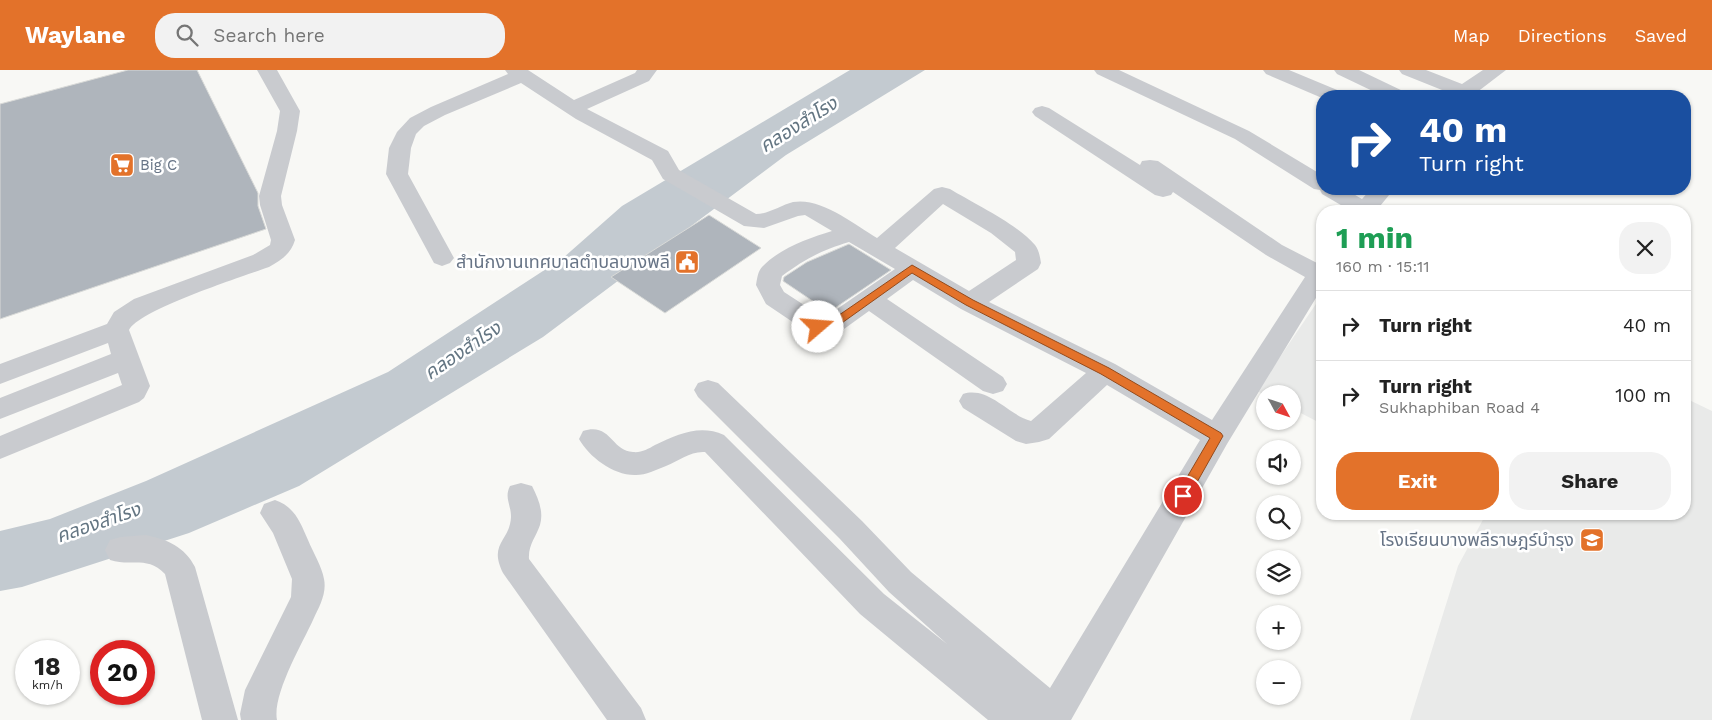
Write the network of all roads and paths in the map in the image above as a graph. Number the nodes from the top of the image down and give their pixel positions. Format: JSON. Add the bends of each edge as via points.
{"nodes":[{"id":1,"x":267,"y":70,"type":"edge"},
{"id":2,"x":647,"y":70,"type":"edge"},
{"id":3,"x":1104,"y":70,"type":"edge"},
{"id":4,"x":1273,"y":70,"type":"edge"},
{"id":5,"x":1344,"y":70,"type":"edge"},
{"id":6,"x":1409,"y":70,"type":"edge"},
{"id":7,"x":1496,"y":70,"type":"edge"},
{"id":8,"x":519,"y":73,"type":"edge"},
{"id":9,"x":1321,"y":90,"type":"edge"},
{"id":10,"x":1386,"y":90,"type":"edge"},
{"id":11,"x":1453,"y":90,"type":"edge"},
{"id":12,"x":1468,"y":90,"type":"edge"},
{"id":13,"x":574,"y":108,"type":"junction"},
{"id":14,"x":1042,"y":112,"type":"dead end"},
{"id":15,"x":1150,"y":166,"type":"dead end"},
{"id":16,"x":1316,"y":180,"type":"edge"},
{"id":17,"x":1340,"y":195,"type":"edge"},
{"id":18,"x":1378,"y":195,"type":"edge"},
{"id":19,"x":1202,"y":202,"type":"junction"},
{"id":20,"x":1357,"y":205,"type":"edge"},
{"id":21,"x":1369,"y":205,"type":"edge"},
{"id":22,"x":852,"y":233,"type":"junction"},
{"id":23,"x":879,"y":249,"type":"junction"},
{"id":24,"x":442,"y":258,"type":"dead end"},
{"id":25,"x":912,"y":269,"type":"junction"},
{"id":26,"x":1316,"y":270,"type":"edge"},
{"id":27,"x":1316,"y":280,"type":"edge"},
{"id":28,"x":869,"y":299,"type":"junction"},
{"id":29,"x":970,"y":303,"type":"junction"},
{"id":30,"x":116,"y":330,"type":"junction"},
{"id":31,"x":125,"y":359,"type":"junction"},
{"id":32,"x":1105,"y":371,"type":"junction"},
{"id":33,"x":0,"y":374,"type":"edge"},
{"id":34,"x":708,"y":390,"type":"dead end"},
{"id":35,"x":0,"y":409,"type":"edge"},
{"id":36,"x":1217,"y":436,"type":"junction"},
{"id":37,"x":593,"y":439,"type":"dead end"},
{"id":38,"x":0,"y":448,"type":"edge"},
{"id":39,"x":521,"y":495,"type":"dead end"},
{"id":40,"x":275,"y":513,"type":"dead end"},
{"id":41,"x":121,"y":550,"type":"dead end"},
{"id":42,"x":1052,"y":717,"type":"edge"},
{"id":43,"x":220,"y":720,"type":"edge"},
{"id":44,"x":260,"y":720,"type":"edge"},
{"id":45,"x":628,"y":720,"type":"edge"},
{"id":46,"x":1016,"y":720,"type":"edge"}],
"edges":[{"from":1,"to":30,"type":"street","via":[[290,112],[270,196],[282,246],[261,261],[136,309],[123,318]]},
{"from":2,"to":13,"type":"street","via":[[642,77]]},
{"from":3,"to":16,"type":"street","via":[[1242,135]]},
{"from":4,"to":9,"type":"street"},
{"from":5,"to":10,"type":"street"},
{"from":6,"to":11,"type":"street"},
{"from":7,"to":12,"type":"street"},
{"from":8,"to":13,"type":"street"},
{"from":8,"to":24,"type":"street","via":[[417,122],[407,132],[400,148],[397,174]]},
{"from":13,"to":22,"type":"street","via":[[660,156],[671,174],[752,221],[764,221],[794,209],[807,208]]},
{"from":14,"to":19,"type":"street","via":[[1185,204]]},
{"from":15,"to":19,"type":"street"},
{"from":17,"to":20,"type":"street"},
{"from":18,"to":21,"type":"street"},
{"from":19,"to":26,"type":"street","via":[[1274,250]]},
{"from":22,"to":23,"type":"street"},
{"from":22,"to":28,"type":"street","via":[[796,254],[770,272],[768,285],[775,298],[818,327],[828,328]]},
{"from":23,"to":25,"type":"street"},
{"from":23,"to":29,"type":"street","via":[[942,194],[999,228],[1026,249],[1029,263]]},
{"from":25,"to":28,"type":"street"},
{"from":25,"to":29,"type":"street"},
{"from":27,"to":36,"type":"street"},
{"from":28,"to":32,"type":"street","via":[[983,393],[1026,433],[1039,431]]},
{"from":29,"to":32,"type":"street"},
{"from":30,"to":31,"type":"street"},
{"from":30,"to":33,"type":"street"},
{"from":31,"to":35,"type":"street"},
{"from":31,"to":38,"type":"street","via":[[136,386],[129,395]]},
{"from":32,"to":36,"type":"street"},
{"from":34,"to":42,"type":"street","via":[[900,582]]},
{"from":36,"to":42,"type":"street"},
{"from":37,"to":46,"type":"street","via":[[615,457],[638,465],[698,440],[711,441],[872,604]]},
{"from":39,"to":45,"type":"street","via":[[527,517],[524,530],[513,545],[514,564]]},
{"from":40,"to":44,"type":"street","via":[[286,526],[308,579],[307,598],[263,690],[258,714]]},
{"from":41,"to":43,"type":"street","via":[[140,548],[156,551],[169,556],[179,567]]}]}
